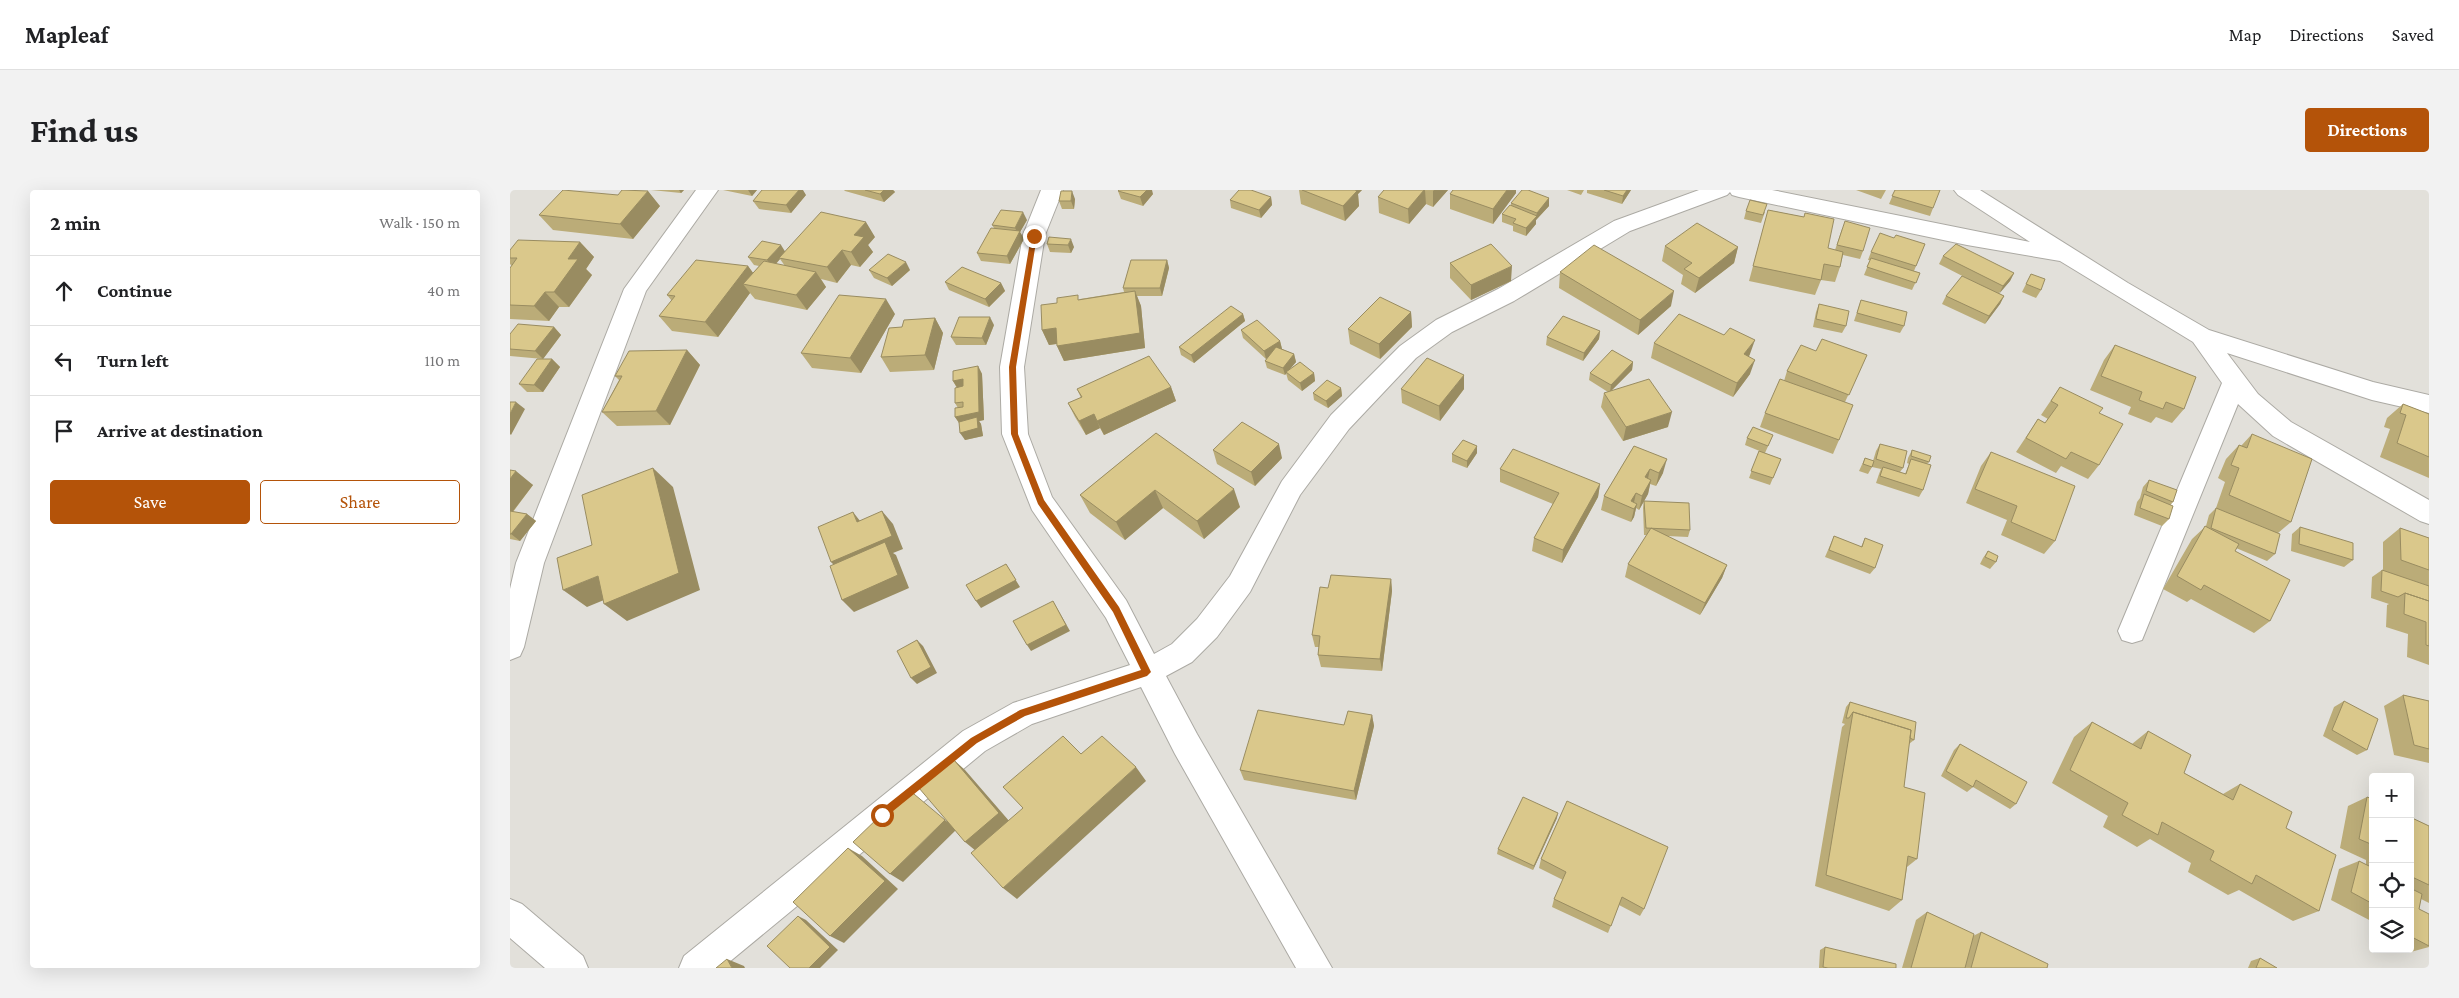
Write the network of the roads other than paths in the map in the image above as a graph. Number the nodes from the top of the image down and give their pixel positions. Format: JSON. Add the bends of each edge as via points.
{"nodes":[{"id":1,"x":707,"y":190,"type":"edge"},
{"id":2,"x":1052,"y":190,"type":"edge"},
{"id":3,"x":1720,"y":190,"type":"edge"},
{"id":4,"x":1739,"y":190,"type":"edge"},
{"id":5,"x":1965,"y":190,"type":"edge"},
{"id":6,"x":2068,"y":256,"type":"junction"},
{"id":7,"x":2200,"y":336,"type":"junction"},
{"id":8,"x":2235,"y":381,"type":"junction"},
{"id":9,"x":2429,"y":404,"type":"edge"},
{"id":10,"x":2429,"y":513,"type":"edge"},
{"id":11,"x":2132,"y":631,"type":"dead end"},
{"id":12,"x":510,"y":647,"type":"edge"},
{"id":13,"x":1147,"y":672,"type":"junction"},
{"id":14,"x":510,"y":916,"type":"edge"},
{"id":15,"x":572,"y":968,"type":"edge"},
{"id":16,"x":696,"y":968,"type":"edge"},
{"id":17,"x":1315,"y":968,"type":"edge"}],
"edges":[{"from":1,"to":12,"type":"street","via":[[635,289],[530,563]]},
{"from":2,"to":13,"type":"street","via":[[1034,236],[1012,367],[1015,434],[1040,502],[1116,609]]},
{"from":3,"to":13,"type":"street","via":[[1622,226],[1506,295],[1444,326],[1408,352],[1340,422],[1291,488],[1240,584],[1206,628],[1182,653]]},
{"from":4,"to":6,"type":"street"},
{"from":5,"to":6,"type":"street"},
{"from":6,"to":7,"type":"street"},
{"from":7,"to":8,"type":"street"},
{"from":7,"to":9,"type":"street","via":[[2372,391]]},
{"from":8,"to":10,"type":"street","via":[[2250,401],[2282,430]]},
{"from":8,"to":11,"type":"street"},
{"from":13,"to":16,"type":"street","via":[[1023,713],[974,740]]},
{"from":13,"to":17,"type":"street"},
{"from":14,"to":15,"type":"street"}]}
